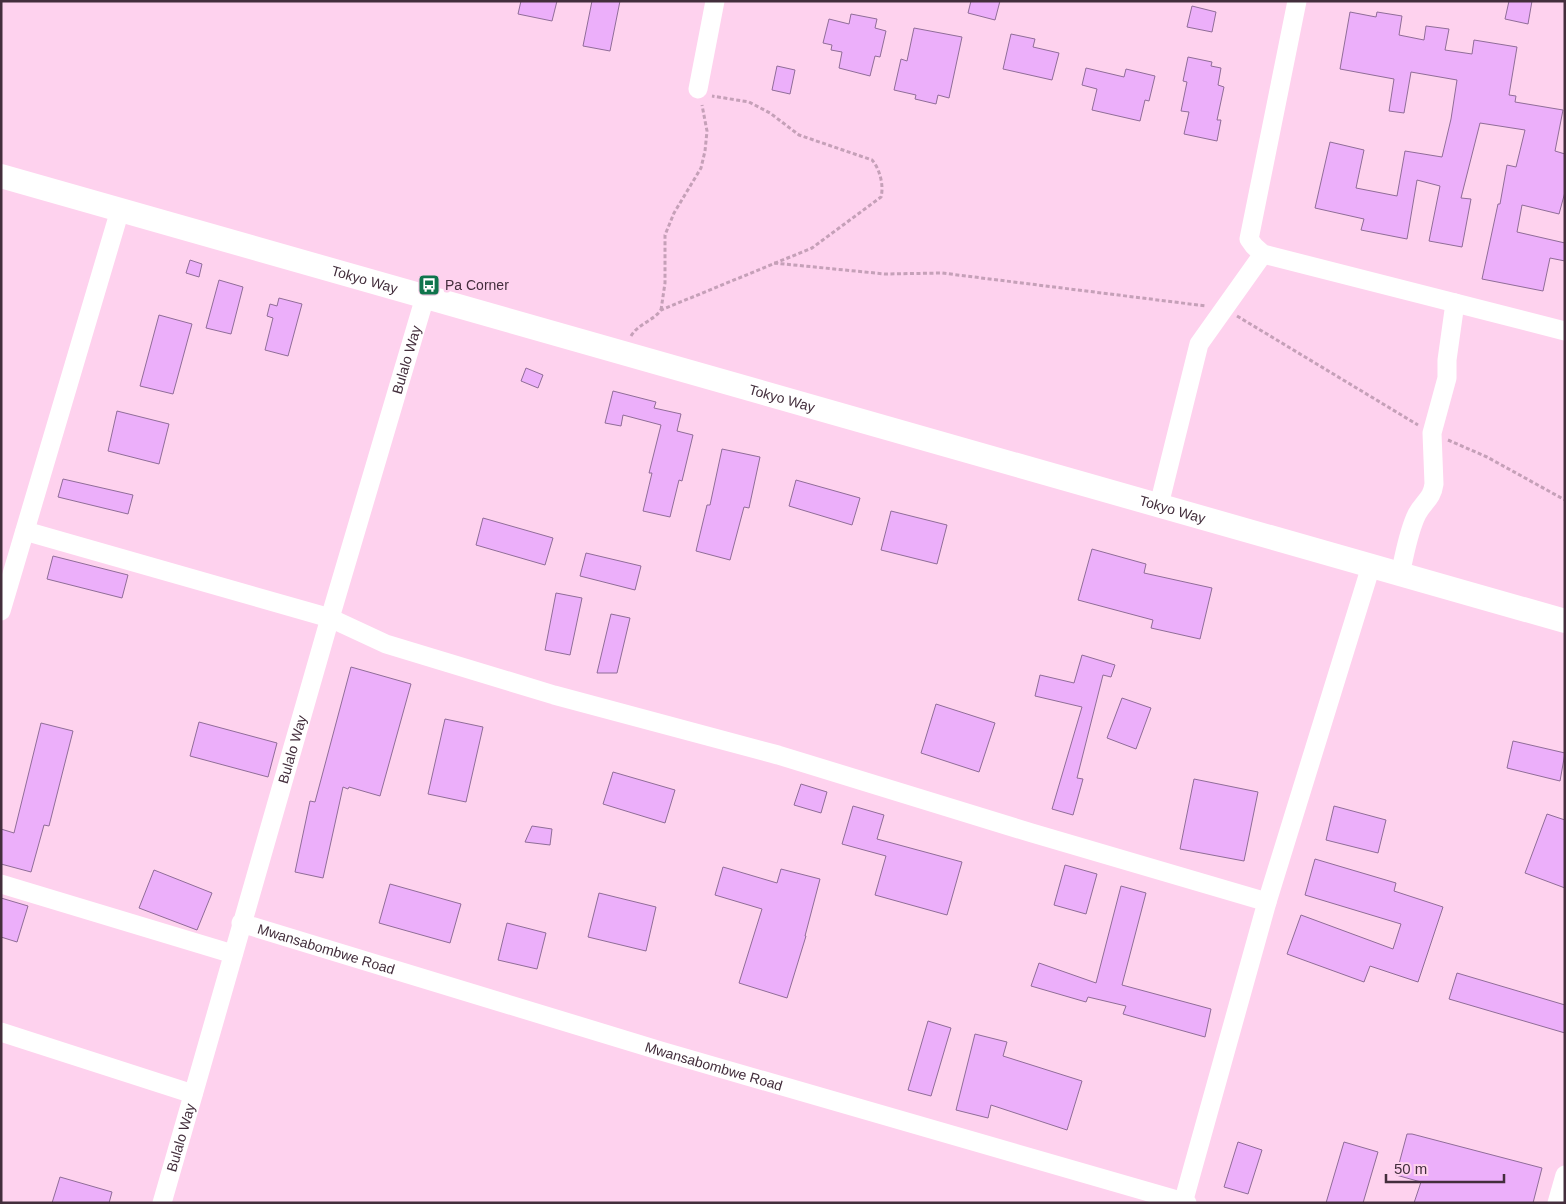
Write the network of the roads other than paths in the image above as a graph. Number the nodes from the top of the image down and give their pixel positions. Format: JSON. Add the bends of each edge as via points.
{"nodes":[{"id":1,"x":715,"y":1,"type":"edge"},
{"id":2,"x":1297,"y":1,"type":"edge"},
{"id":3,"x":698,"y":92,"type":"road end"},
{"id":4,"x":1,"y":176,"type":"edge"},
{"id":5,"x":120,"y":210,"type":"junction"},
{"id":6,"x":1263,"y":254,"type":"junction"},
{"id":7,"x":425,"y":296,"type":"junction"},
{"id":8,"x":1455,"y":303,"type":"junction"},
{"id":9,"x":1565,"y":331,"type":"edge"},
{"id":10,"x":1159,"y":505,"type":"junction"},
{"id":11,"x":25,"y":531,"type":"junction"},
{"id":12,"x":1371,"y":566,"type":"junction"},
{"id":13,"x":1400,"y":574,"type":"junction"},
{"id":14,"x":5,"y":586,"type":"edge"},
{"id":15,"x":1,"y":611,"type":"edge"},
{"id":16,"x":330,"y":618,"type":"junction"},
{"id":17,"x":1565,"y":621,"type":"edge"},
{"id":18,"x":1,"y":884,"type":"edge"},
{"id":19,"x":1267,"y":902,"type":"junction"},
{"id":20,"x":241,"y":923,"type":"junction"},
{"id":21,"x":233,"y":954,"type":"junction"},
{"id":22,"x":1,"y":1032,"type":"edge"},
{"id":23,"x":193,"y":1094,"type":"junction"},
{"id":24,"x":1565,"y":1174,"type":"edge"},
{"id":25,"x":1184,"y":1202,"type":"edge"},
{"id":26,"x":162,"y":1203,"type":"edge"},
{"id":27,"x":1557,"y":1203,"type":"edge"}],
"edges":[{"from":1,"to":3,"type":"street"},
{"from":2,"to":6,"type":"street","via":[[1249,239]]},
{"from":4,"to":5,"type":"street","name":"Tokyo Way"},
{"from":5,"to":7,"type":"street","name":"Tokyo Way"},
{"from":5,"to":11,"type":"street"},
{"from":6,"to":8,"type":"street"},
{"from":6,"to":10,"type":"street","via":[[1199,344]]},
{"from":7,"to":10,"type":"street","name":"Tokyo Way"},
{"from":7,"to":16,"type":"street","name":"Bulalo Way"},
{"from":8,"to":9,"type":"street"},
{"from":8,"to":13,"type":"street","via":[[1447,378],[1432,434],[1432,495],[1418,513]]},
{"from":10,"to":12,"type":"street","name":"Tokyo Way"},
{"from":11,"to":14,"type":"street"},
{"from":11,"to":16,"type":"street"},
{"from":12,"to":13,"type":"street","name":"Tokyo Way"},
{"from":12,"to":19,"type":"street"},
{"from":13,"to":17,"type":"street","name":"Tokyo Way"},
{"from":14,"to":15,"type":"street"},
{"from":16,"to":19,"type":"street","via":[[386,644],[470,670],[778,755]]},
{"from":16,"to":20,"type":"street","name":"Bulalo Way"},
{"from":18,"to":21,"type":"street"},
{"from":19,"to":25,"type":"street"},
{"from":20,"to":21,"type":"street","name":"Bulalo Way"},
{"from":20,"to":25,"type":"street","name":"Mwansabombwe Road","via":[[661,1051]]},
{"from":21,"to":23,"type":"street","name":"Bulalo Way"},
{"from":22,"to":23,"type":"street"},
{"from":23,"to":26,"type":"street","name":"Bulalo Way"},
{"from":24,"to":27,"type":"street"}]}
